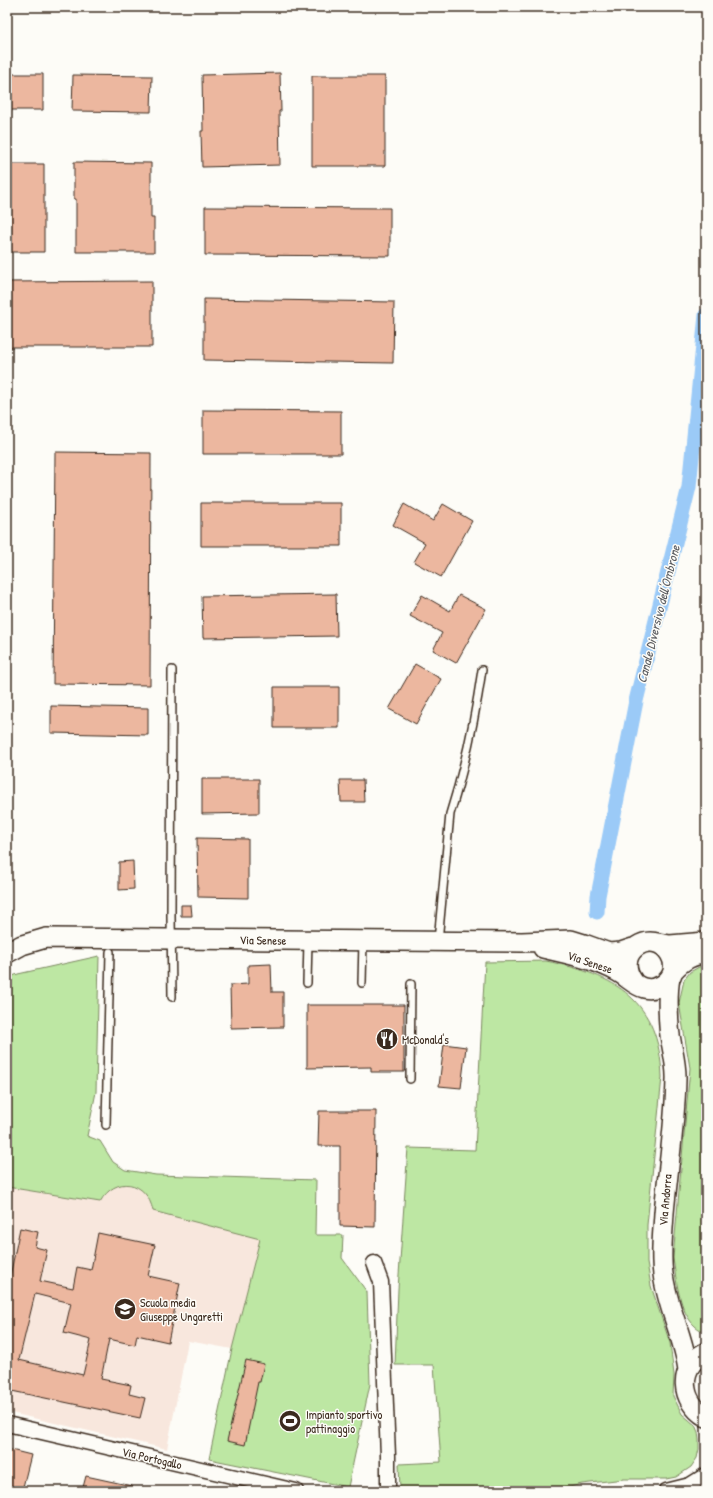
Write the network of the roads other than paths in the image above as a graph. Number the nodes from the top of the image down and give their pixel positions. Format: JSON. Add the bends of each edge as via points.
{"nodes":[{"id":1,"x":172,"y":670,"type":"dead end"},
{"id":2,"x":482,"y":670,"type":"dead end"},
{"id":3,"x":171,"y":939,"type":"junction"},
{"id":4,"x":308,"y":940,"type":"junction"},
{"id":5,"x":363,"y":940,"type":"junction"},
{"id":6,"x":438,"y":941,"type":"junction"},
{"id":7,"x":522,"y":942,"type":"junction"},
{"id":8,"x":706,"y":942,"type":"edge"},
{"id":9,"x":658,"y":944,"type":"junction"},
{"id":10,"x":633,"y":948,"type":"junction"},
{"id":11,"x":110,"y":952,"type":"dead end"},
{"id":12,"x":7,"y":953,"type":"edge"},
{"id":13,"x":706,"y":953,"type":"edge"},
{"id":14,"x":672,"y":974,"type":"junction"},
{"id":15,"x":307,"y":983,"type":"dead end"},
{"id":16,"x":362,"y":983,"type":"dead end"},
{"id":17,"x":411,"y":984,"type":"dead end"},
{"id":18,"x":635,"y":984,"type":"junction"},
{"id":19,"x":172,"y":997,"type":"dead end"},
{"id":20,"x":669,"y":1027,"type":"junction"},
{"id":21,"x":410,"y":1079,"type":"dead end"},
{"id":22,"x":106,"y":1125,"type":"dead end"},
{"id":23,"x":374,"y":1263,"type":"dead end"},
{"id":24,"x":706,"y":1352,"type":"edge"},
{"id":25,"x":688,"y":1370,"type":"junction"},
{"id":26,"x":703,"y":1417,"type":"edge"},
{"id":27,"x":7,"y":1424,"type":"edge"},
{"id":28,"x":706,"y":1475,"type":"edge"},
{"id":29,"x":296,"y":1491,"type":"edge"},
{"id":30,"x":388,"y":1491,"type":"edge"},
{"id":31,"x":666,"y":1491,"type":"edge"}],
"edges":[{"from":1,"to":3,"type":"lane"},
{"from":2,"to":6,"type":"lane","via":[[476,712],[450,814]]},
{"from":3,"to":4,"type":"main road","name":"Via Senese"},
{"from":3,"to":12,"type":"main road","name":"Via Senese","via":[[46,938]]},
{"from":3,"to":19,"type":"lane"},
{"from":4,"to":5,"type":"main road","name":"Via Senese"},
{"from":4,"to":15,"type":"lane"},
{"from":5,"to":6,"type":"main road","name":"Via Senese"},
{"from":5,"to":16,"type":"lane"},
{"from":6,"to":7,"type":"main road","name":"Via Senese"},
{"from":7,"to":10,"type":"main road","name":"Via Senese","via":[[571,940],[609,953]]},
{"from":7,"to":18,"type":"main road","name":"Via Senese","via":[[597,963],[618,972]]},
{"from":8,"to":9,"type":"main road","name":"Via Senese"},
{"from":9,"to":10,"type":"main road","name":"Via Senese","via":[[647,942]]},
{"from":9,"to":14,"type":"main road","via":[[672,956]]},
{"from":10,"to":18,"type":"main road","name":"Via Senese","via":[[626,962],[629,976]]},
{"from":11,"to":22,"type":"lane"},
{"from":13,"to":14,"type":"main road","name":"Via Senese","via":[[681,962]]},
{"from":14,"to":18,"type":"main road","name":"Via Senese","via":[[665,984],[658,988],[645,988]]},
{"from":14,"to":20,"type":"main road","name":"Via Andorra","via":[[668,989]]},
{"from":17,"to":21,"type":"lane"},
{"from":18,"to":20,"type":"main road","name":"Via Andorra","via":[[648,994]]},
{"from":20,"to":25,"type":"main road","name":"Via Andorra","via":[[676,1078],[662,1258],[667,1292],[687,1358]]},
{"from":23,"to":30,"type":"street","via":[[381,1282]]},
{"from":24,"to":25,"type":"main road"},
{"from":25,"to":26,"type":"main road","name":"Via Andorra","via":[[686,1392],[690,1403]]},
{"from":27,"to":29,"type":"street","name":"Via Portogallo"},
{"from":28,"to":31,"type":"street","via":[[690,1485]]}]}
